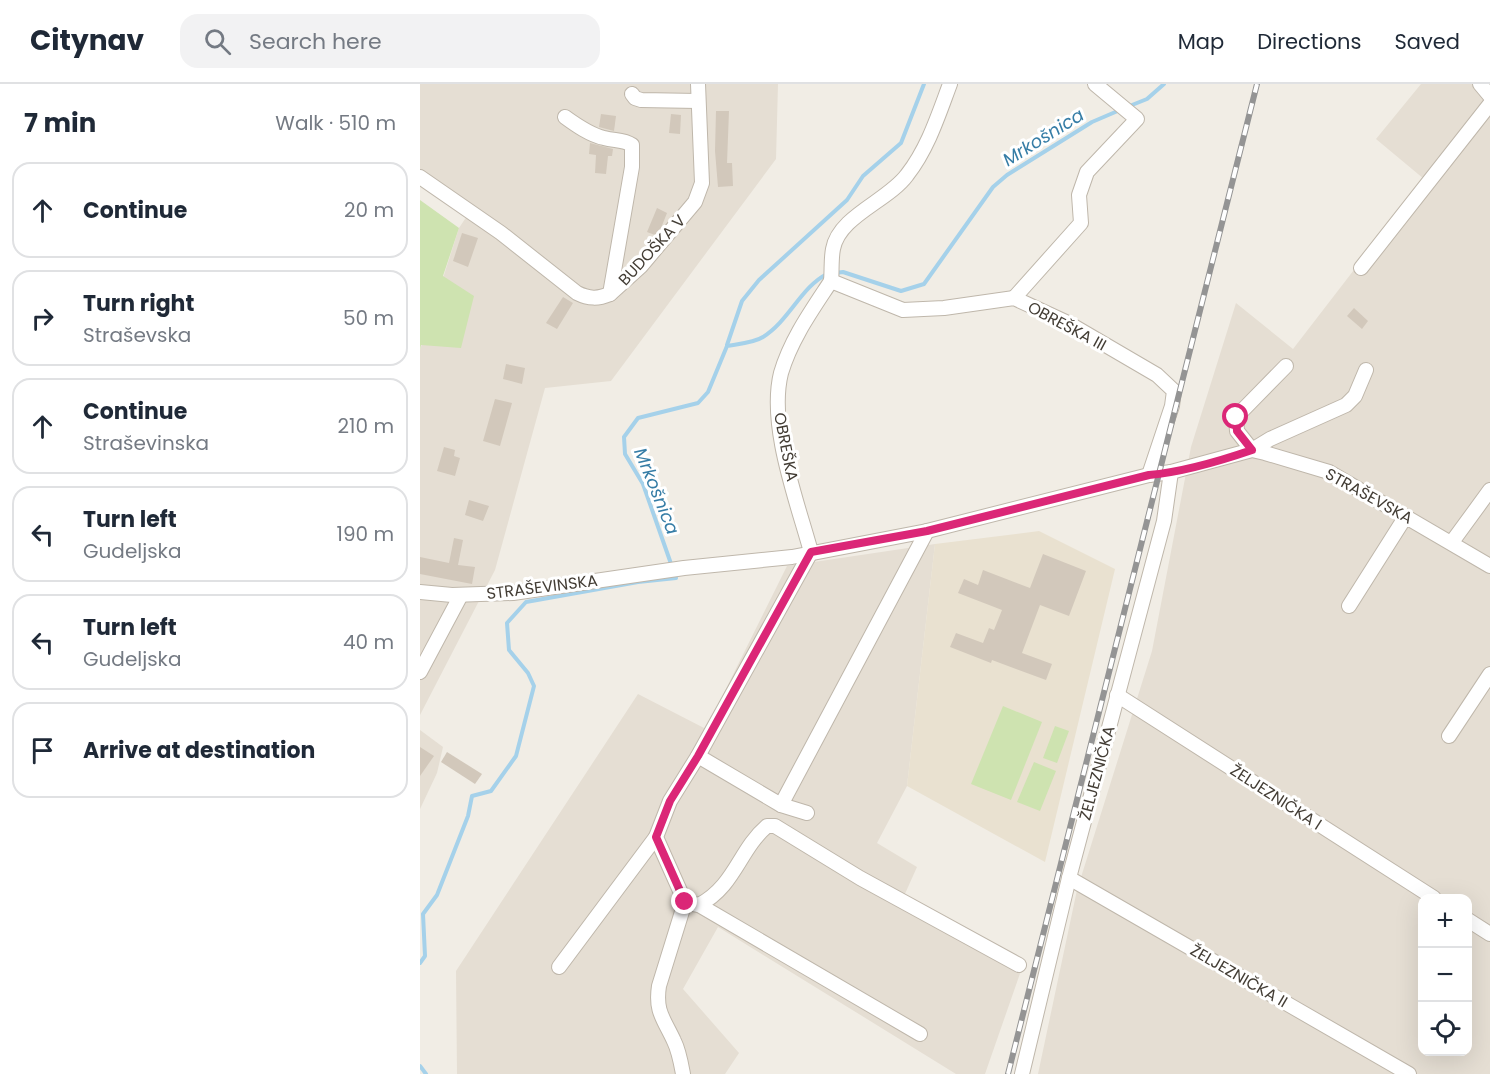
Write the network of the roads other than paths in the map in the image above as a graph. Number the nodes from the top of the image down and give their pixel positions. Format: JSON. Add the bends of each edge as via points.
{"nodes":[{"id":1,"x":698,"y":84,"type":"edge"},
{"id":2,"x":950,"y":84,"type":"edge"},
{"id":3,"x":1095,"y":84,"type":"edge"},
{"id":4,"x":1480,"y":84,"type":"edge"},
{"id":5,"x":632,"y":94,"type":"dead end"},
{"id":6,"x":1490,"y":96,"type":"edge"},
{"id":7,"x":698,"y":101,"type":"junction"},
{"id":8,"x":1490,"y":104,"type":"edge"},
{"id":9,"x":565,"y":117,"type":"dead end"},
{"id":10,"x":420,"y":177,"type":"edge"},
{"id":11,"x":1361,"y":268,"type":"dead end"},
{"id":12,"x":831,"y":281,"type":"junction"},
{"id":13,"x":610,"y":294,"type":"junction"},
{"id":14,"x":1014,"y":298,"type":"junction"},
{"id":15,"x":1286,"y":366,"type":"dead end"},
{"id":16,"x":1366,"y":370,"type":"dead end"},
{"id":17,"x":1252,"y":450,"type":"junction"},
{"id":18,"x":1171,"y":472,"type":"junction"},
{"id":19,"x":1149,"y":475,"type":"junction"},
{"id":20,"x":1490,"y":490,"type":"edge"},
{"id":21,"x":1406,"y":516,"type":"junction"},
{"id":22,"x":927,"y":531,"type":"junction"},
{"id":23,"x":1452,"y":542,"type":"junction"},
{"id":24,"x":811,"y":552,"type":"junction"},
{"id":25,"x":1490,"y":566,"type":"edge"},
{"id":26,"x":420,"y":592,"type":"edge"},
{"id":27,"x":462,"y":595,"type":"junction"},
{"id":28,"x":1349,"y":606,"type":"dead end"},
{"id":29,"x":420,"y":672,"type":"edge"},
{"id":30,"x":1490,"y":674,"type":"edge"},
{"id":31,"x":1118,"y":695,"type":"junction"},
{"id":32,"x":1449,"y":736,"type":"dead end"},
{"id":33,"x":698,"y":756,"type":"junction"},
{"id":34,"x":782,"y":805,"type":"junction"},
{"id":35,"x":807,"y":813,"type":"dead end"},
{"id":36,"x":656,"y":837,"type":"junction"},
{"id":37,"x":1069,"y":878,"type":"junction"},
{"id":38,"x":1428,"y":894,"type":"edge"},
{"id":39,"x":692,"y":904,"type":"junction"},
{"id":40,"x":1472,"y":923,"type":"edge"},
{"id":41,"x":1490,"y":934,"type":"edge"},
{"id":42,"x":1019,"y":965,"type":"dead end"},
{"id":43,"x":559,"y":967,"type":"dead end"},
{"id":44,"x":920,"y":1034,"type":"dead end"},
{"id":45,"x":683,"y":1074,"type":"edge"},
{"id":46,"x":1022,"y":1074,"type":"edge"},
{"id":47,"x":1409,"y":1074,"type":"edge"}],
"edges":[{"from":1,"to":7,"type":"street","name":"BUDOŠKA V"},
{"from":2,"to":12,"type":"street","via":[[927,143],[906,177],[840,233],[833,247]]},
{"from":3,"to":14,"type":"street","via":[[1137,119],[1087,172],[1079,195],[1081,223]]},
{"from":4,"to":6,"type":"street"},
{"from":5,"to":7,"type":"street","via":[[634,99],[641,100]]},
{"from":7,"to":13,"type":"street","name":"BUDOŠKA V","via":[[702,183],[699,194],[641,266]]},
{"from":8,"to":11,"type":"street"},
{"from":9,"to":13,"type":"street","via":[[602,138],[625,141],[632,146],[632,167]]},
{"from":10,"to":13,"type":"street","name":"BUDOŠKA V","via":[[501,233],[577,293],[586,298]]},
{"from":12,"to":14,"type":"street","name":"OBREŠKA III","via":[[903,310]]},
{"from":12,"to":24,"type":"street","name":"OBREŠKA","via":[[797,333],[781,374],[778,405],[782,442]]},
{"from":14,"to":19,"type":"street","name":"OBREŠKA III","via":[[1068,323],[1157,375],[1174,391]]},
{"from":15,"to":17,"type":"street","via":[[1236,417],[1237,431]]},
{"from":16,"to":17,"type":"street","via":[[1355,396],[1346,405],[1270,438]]},
{"from":17,"to":18,"type":"street"},
{"from":17,"to":21,"type":"street","name":"STRAŠEVSKA","via":[[1329,472]]},
{"from":18,"to":19,"type":"street"},
{"from":18,"to":31,"type":"street","name":"ŽELJEZNIČKA","via":[[1164,521]]},
{"from":19,"to":22,"type":"street"},
{"from":20,"to":23,"type":"street"},
{"from":21,"to":23,"type":"street","name":"STRAŠEVSKA"},
{"from":21,"to":28,"type":"street"},
{"from":22,"to":24,"type":"street"},
{"from":22,"to":34,"type":"street"},
{"from":23,"to":25,"type":"street","name":"STRAŠEVSKA"},
{"from":24,"to":27,"type":"street","name":"STRAŠEVINSKA","via":[[513,594]]},
{"from":24,"to":33,"type":"street"},
{"from":26,"to":27,"type":"street","name":"STRAŠEVINSKA"},
{"from":27,"to":29,"type":"street"},
{"from":30,"to":32,"type":"street"},
{"from":31,"to":37,"type":"street","name":"ŽELJEZNIČKA"},
{"from":31,"to":38,"type":"street","name":"ŽELJEZNIČKA I"},
{"from":33,"to":34,"type":"street"},
{"from":33,"to":36,"type":"street","via":[[670,801]]},
{"from":34,"to":35,"type":"street"},
{"from":36,"to":39,"type":"street"},
{"from":36,"to":43,"type":"street"},
{"from":37,"to":46,"type":"street","name":"ŽELJEZNIČKA"},
{"from":37,"to":47,"type":"street","name":"ŽELJEZNIČKA II"},
{"from":39,"to":42,"type":"street","via":[[714,897],[760,832],[775,826],[860,878]]},
{"from":39,"to":44,"type":"street"},
{"from":39,"to":45,"type":"street","via":[[657,998],[658,1013],[675,1042]]},
{"from":40,"to":41,"type":"street"}]}
